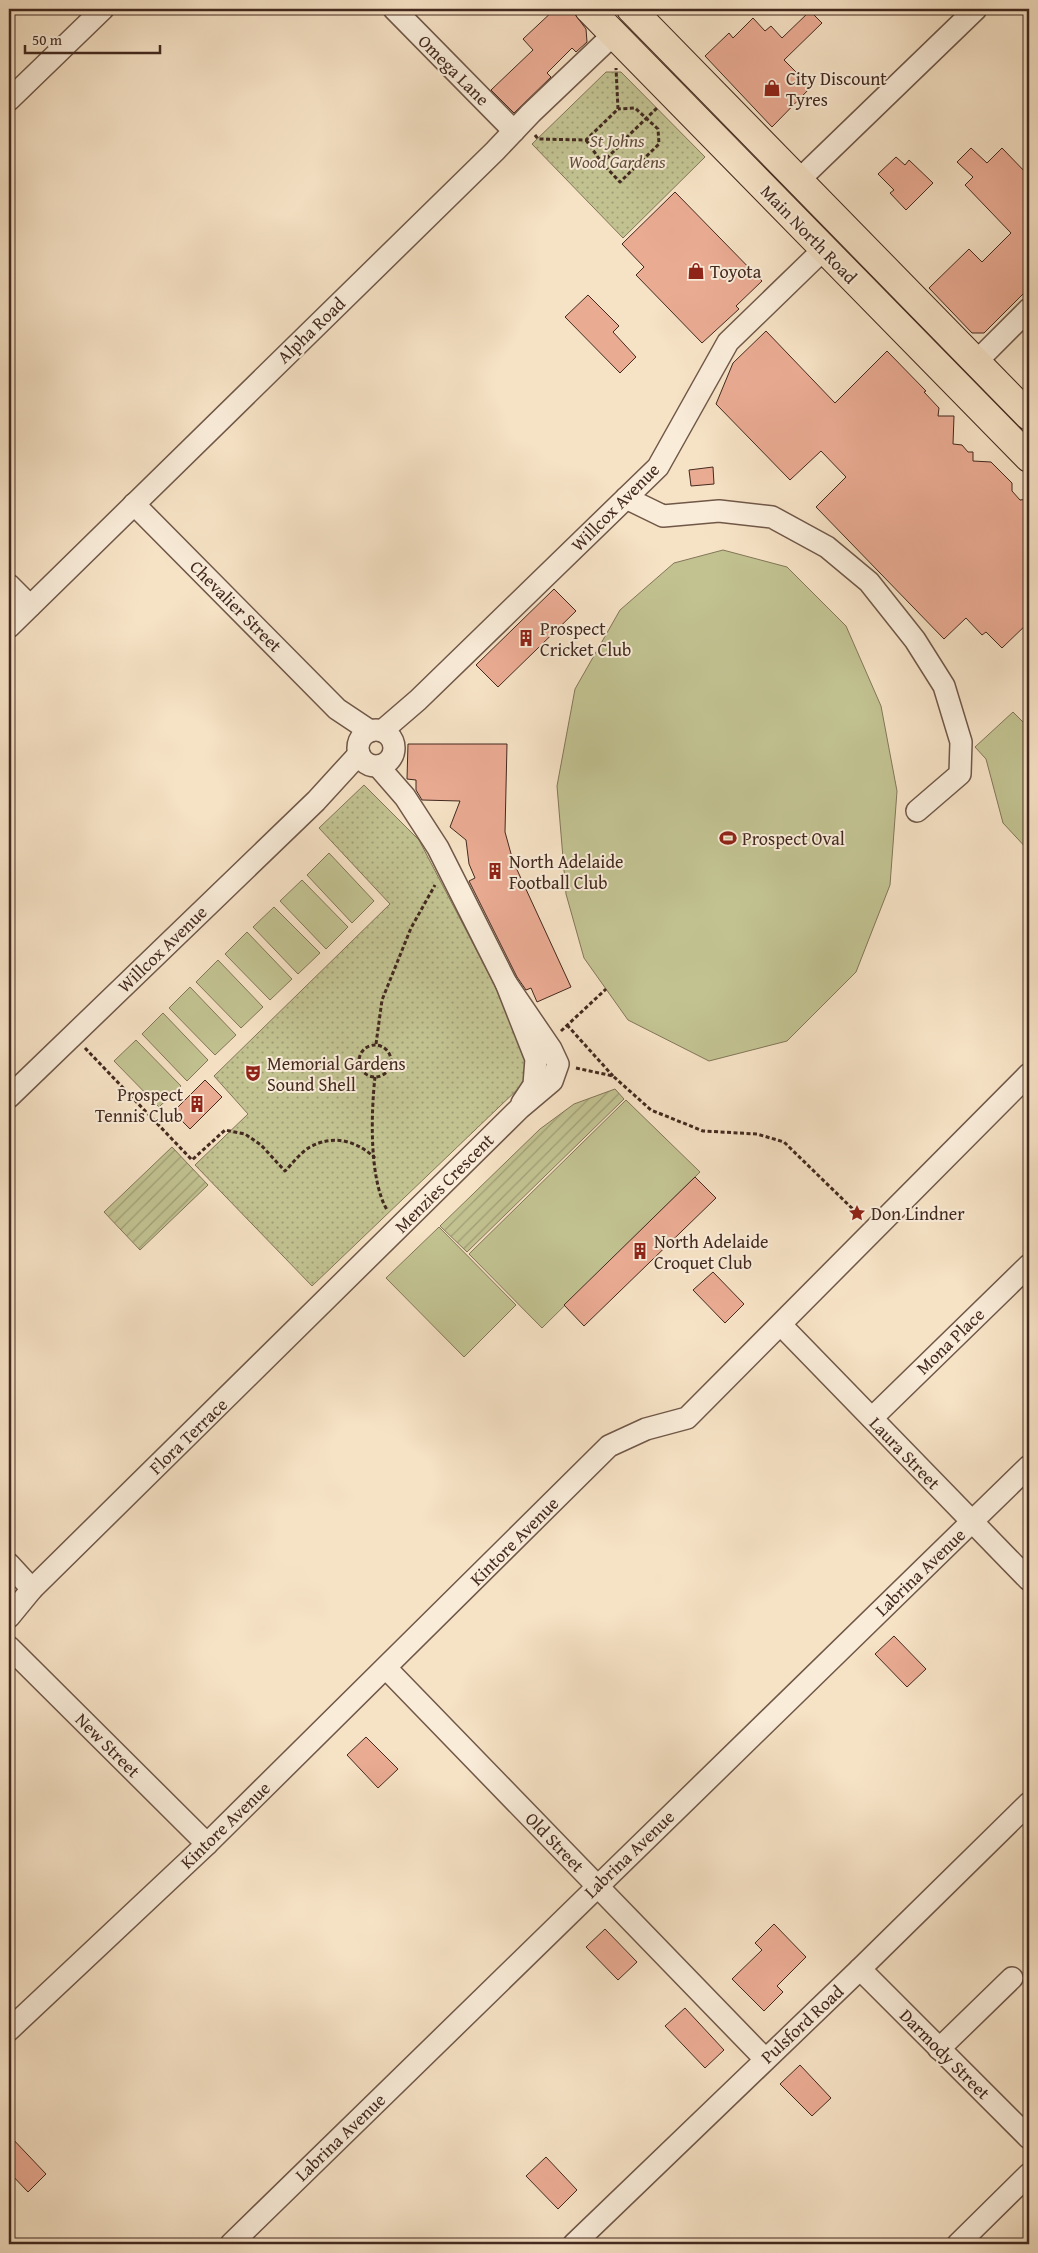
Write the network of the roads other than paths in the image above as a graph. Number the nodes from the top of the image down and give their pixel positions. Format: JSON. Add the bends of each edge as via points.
{"nodes":[{"id":1,"x":103,"y":9,"type":"edge"},
{"id":2,"x":394,"y":9,"type":"edge"},
{"id":3,"x":588,"y":9,"type":"edge"},
{"id":4,"x":976,"y":9,"type":"edge"},
{"id":5,"x":633,"y":11,"type":"edge"},
{"id":6,"x":614,"y":34,"type":"junction"},
{"id":7,"x":9,"y":100,"type":"edge"},
{"id":8,"x":518,"y":127,"type":"junction"},
{"id":9,"x":799,"y":180,"type":"junction"},
{"id":10,"x":778,"y":202,"type":"junction"},
{"id":11,"x":824,"y":249,"type":"junction"},
{"id":12,"x":1029,"y":309,"type":"edge"},
{"id":13,"x":976,"y":362,"type":"junction"},
{"id":14,"x":1029,"y":416,"type":"edge"},
{"id":15,"x":1029,"y":458,"type":"edge"},
{"id":16,"x":626,"y":498,"type":"junction"},
{"id":17,"x":134,"y":504,"type":"junction"},
{"id":18,"x":9,"y":584,"type":"edge"},
{"id":19,"x":30,"y":606,"type":"junction"},
{"id":20,"x":9,"y":627,"type":"edge"},
{"id":21,"x":376,"y":748,"type":"junction"},
{"id":22,"x":917,"y":811,"type":"dead end"},
{"id":23,"x":506,"y":983,"type":"junction"},
{"id":24,"x":1029,"y":1074,"type":"edge"},
{"id":25,"x":9,"y":1097,"type":"edge"},
{"id":26,"x":520,"y":1108,"type":"junction"},
{"id":27,"x":369,"y":1259,"type":"joint"},
{"id":28,"x":1029,"y":1265,"type":"edge"},
{"id":29,"x":782,"y":1325,"type":"junction"},
{"id":30,"x":872,"y":1418,"type":"junction"},
{"id":31,"x":1029,"y":1466,"type":"edge"},
{"id":32,"x":973,"y":1522,"type":"junction"},
{"id":33,"x":9,"y":1564,"type":"edge"},
{"id":34,"x":1029,"y":1580,"type":"edge"},
{"id":35,"x":32,"y":1588,"type":"junction"},
{"id":36,"x":9,"y":1616,"type":"edge"},
{"id":37,"x":9,"y":1647,"type":"edge"},
{"id":38,"x":386,"y":1668,"type":"junction"},
{"id":39,"x":1029,"y":1802,"type":"edge"},
{"id":40,"x":207,"y":1844,"type":"junction"},
{"id":41,"x":597,"y":1885,"type":"junction"},
{"id":42,"x":860,"y":1969,"type":"junction"},
{"id":43,"x":1012,"y":1978,"type":"dead end"},
{"id":44,"x":9,"y":2030,"type":"edge"},
{"id":45,"x":940,"y":2049,"type":"junction"},
{"id":46,"x":765,"y":2059,"type":"junction"},
{"id":47,"x":1029,"y":2138,"type":"edge"},
{"id":48,"x":1029,"y":2174,"type":"edge"},
{"id":49,"x":231,"y":2244,"type":"edge"},
{"id":50,"x":574,"y":2244,"type":"edge"},
{"id":51,"x":958,"y":2244,"type":"edge"}],
"edges":[{"from":1,"to":7,"type":"street"},
{"from":2,"to":8,"type":"street","name":"Omega Lane"},
{"from":3,"to":6,"type":"highway","name":"Main North Road"},
{"from":4,"to":9,"type":"street"},
{"from":5,"to":6,"type":"highway"},
{"from":5,"to":9,"type":"highway","name":"Main North Road"},
{"from":6,"to":8,"type":"street","name":"Alpha Road"},
{"from":6,"to":10,"type":"highway","name":"Main North Road"},
{"from":8,"to":17,"type":"street","name":"Alpha Road"},
{"from":9,"to":10,"type":"highway"},
{"from":9,"to":13,"type":"highway","name":"Main North Road"},
{"from":10,"to":11,"type":"highway","name":"Main North Road"},
{"from":11,"to":15,"type":"highway","name":"Main North Road"},
{"from":11,"to":16,"type":"street","name":"Willcox Avenue","via":[[728,342],[658,467]]},
{"from":12,"to":13,"type":"street"},
{"from":13,"to":14,"type":"highway","name":"Main North Road"},
{"from":16,"to":21,"type":"street","name":"Willcox Avenue","via":[[418,700]]},
{"from":16,"to":22,"type":"street","via":[[663,516],[719,511],[772,517],[827,547],[869,582],[915,640],[944,686],[961,742],[960,774]]},
{"from":17,"to":19,"type":"street","name":"Alpha Road"},
{"from":17,"to":21,"type":"street","name":"Chevalier Street"},
{"from":18,"to":19,"type":"street"},
{"from":19,"to":20,"type":"street","name":"Alpha Road"},
{"from":21,"to":23,"type":"street","name":"Menzies Crescent","via":[[438,848]]},
{"from":21,"to":25,"type":"street","name":"Willcox Avenue","via":[[316,801]]},
{"from":23,"to":26,"type":"street","name":"Menzies Crescent","via":[[536,1059],[534,1085]]},
{"from":23,"to":26,"type":"street","name":"Menzies Crescent","via":[[558,1064],[552,1081]]},
{"from":24,"to":29,"type":"street","name":"Kintore Avenue"},
{"from":26,"to":27,"type":"street","name":"Menzies Crescent"},
{"from":27,"to":35,"type":"street","name":"Flora Terrace"},
{"from":28,"to":30,"type":"street","name":"Mona Place"},
{"from":29,"to":30,"type":"street","name":"Laura Street"},
{"from":29,"to":38,"type":"street","name":"Kintore Avenue","via":[[687,1418],[646,1429],[609,1446]]},
{"from":30,"to":32,"type":"street","name":"Laura Street"},
{"from":31,"to":32,"type":"street","name":"Labrina Avenue"},
{"from":32,"to":34,"type":"street","name":"Laura Street"},
{"from":32,"to":41,"type":"street","name":"Labrina Avenue"},
{"from":33,"to":35,"type":"street"},
{"from":35,"to":36,"type":"street","name":"Flora Terrace"},
{"from":37,"to":40,"type":"street","name":"New Street"},
{"from":38,"to":40,"type":"street","name":"Kintore Avenue"},
{"from":38,"to":41,"type":"street","name":"Old Street"},
{"from":39,"to":42,"type":"street","name":"Pulsford Road"},
{"from":40,"to":44,"type":"street","name":"Kintore Avenue"},
{"from":41,"to":46,"type":"street","name":"Old Street"},
{"from":41,"to":49,"type":"street","name":"Labrina Avenue"},
{"from":42,"to":45,"type":"street","name":"Darmody Street"},
{"from":42,"to":46,"type":"street","name":"Pulsford Road"},
{"from":43,"to":45,"type":"street"},
{"from":45,"to":47,"type":"street","name":"Darmody Street"},
{"from":46,"to":50,"type":"street","name":"Pulsford Road"},
{"from":48,"to":51,"type":"street"}]}
